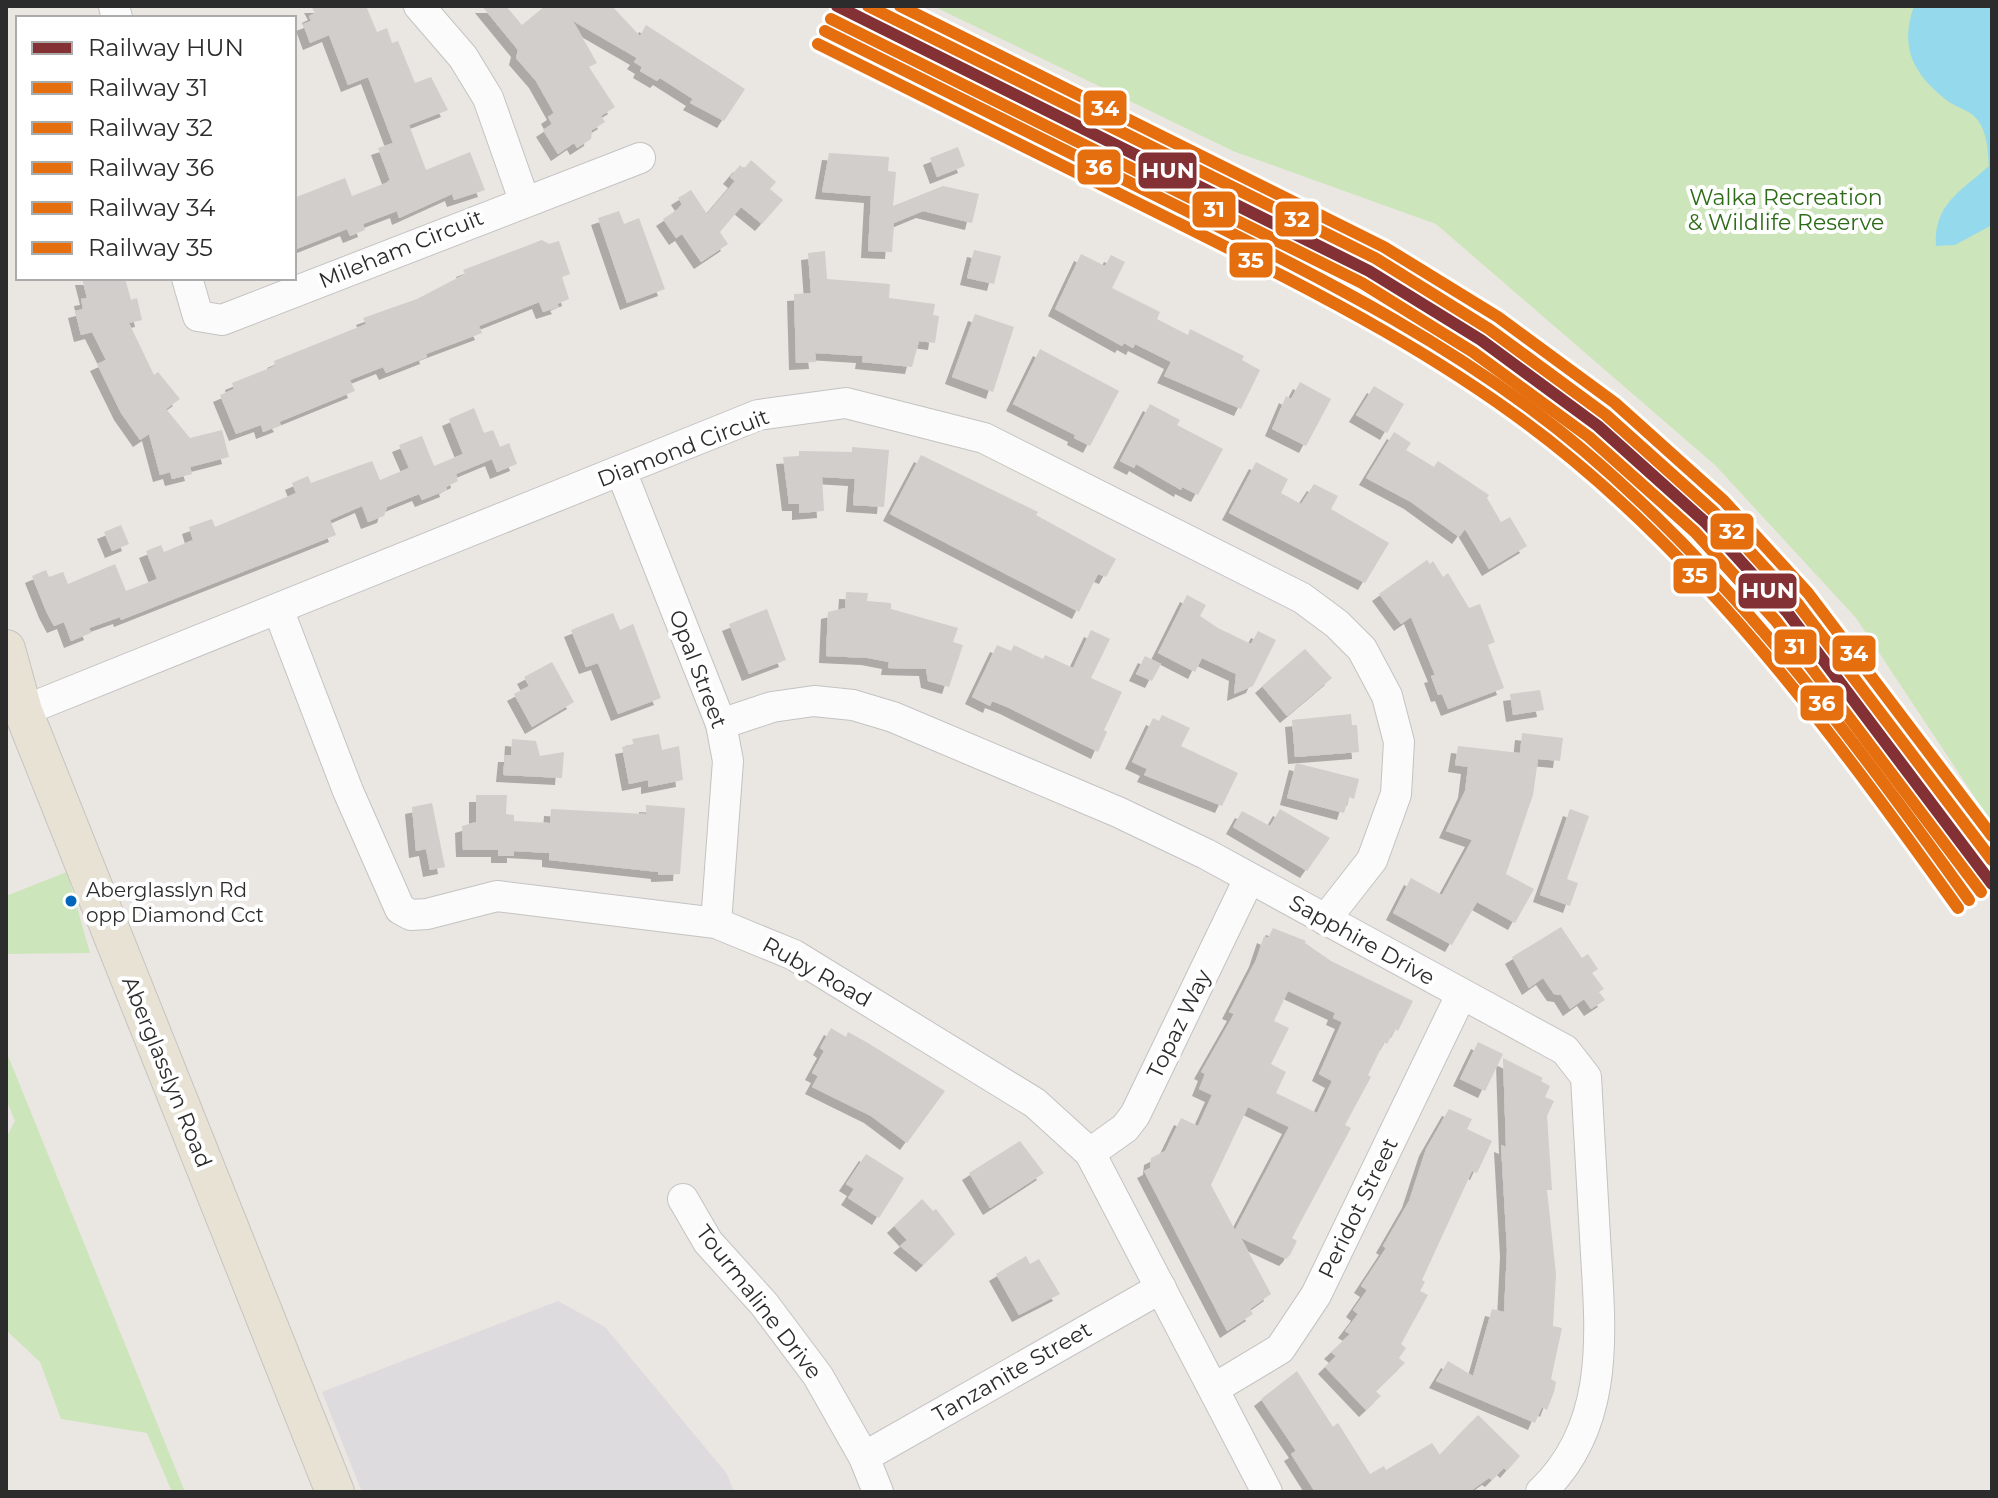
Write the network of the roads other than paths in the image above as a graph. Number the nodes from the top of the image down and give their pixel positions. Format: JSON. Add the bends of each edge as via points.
{"nodes":[{"id":1,"x":419,"y":6,"type":"edge"},
{"id":2,"x":640,"y":158,"type":"dead end"},
{"id":3,"x":524,"y":200,"type":"junction"},
{"id":4,"x":188,"y":280,"type":"edge"},
{"id":5,"x":621,"y":471,"type":"junction"},
{"id":6,"x":278,"y":609,"type":"junction"},
{"id":7,"x":6,"y":649,"type":"edge"},
{"id":8,"x":23,"y":711,"type":"junction"},
{"id":9,"x":721,"y":724,"type":"junction"},
{"id":10,"x":1249,"y":879,"type":"junction"},
{"id":11,"x":1325,"y":920,"type":"junction"},
{"id":12,"x":716,"y":923,"type":"junction"},
{"id":13,"x":1461,"y":995,"type":"junction"},
{"id":14,"x":1090,"y":1153,"type":"junction"},
{"id":15,"x":683,"y":1199,"type":"dead end"},
{"id":16,"x":1161,"y":1288,"type":"junction"},
{"id":17,"x":1215,"y":1388,"type":"junction"},
{"id":18,"x":864,"y":1457,"type":"junction"},
{"id":19,"x":335,"y":1492,"type":"edge"},
{"id":20,"x":878,"y":1492,"type":"edge"},
{"id":21,"x":1267,"y":1492,"type":"edge"},
{"id":22,"x":1541,"y":1492,"type":"edge"}],
"edges":[{"from":1,"to":3,"type":"street","via":[[463,57],[488,98]]},
{"from":2,"to":3,"type":"street","name":"Mileham Circuit"},
{"from":3,"to":4,"type":"street","name":"Mileham Circuit","via":[[222,320],[198,316]]},
{"from":5,"to":6,"type":"street","name":"Diamond Circuit"},
{"from":5,"to":9,"type":"street","name":"Opal Street"},
{"from":5,"to":11,"type":"street","name":"Diamond Circuit","via":[[758,415],[846,403],[984,438],[1302,598],[1362,649],[1387,696],[1399,742],[1396,794],[1372,860]]},
{"from":6,"to":8,"type":"street","name":"Diamond Circuit"},
{"from":6,"to":12,"type":"street","name":"Ruby Road","via":[[400,909],[427,914],[497,896]]},
{"from":7,"to":8,"type":"main road","name":"Aberglasslyn Road"},
{"from":8,"to":19,"type":"main road","name":"Aberglasslyn Road"},
{"from":9,"to":10,"type":"street","name":"Sapphire Drive","via":[[772,707],[814,701],[880,713],[1118,812]]},
{"from":9,"to":12,"type":"street","name":"Opal Street","via":[[728,761]]},
{"from":10,"to":11,"type":"street","name":"Sapphire Drive"},
{"from":10,"to":14,"type":"street","name":"Topaz Way","via":[[1135,1115]]},
{"from":11,"to":13,"type":"street","name":"Sapphire Drive"},
{"from":12,"to":14,"type":"street","name":"Ruby Road","via":[[794,955],[1008,1085],[1047,1111]]},
{"from":13,"to":17,"type":"street","name":"Peridot Street","via":[[1316,1295],[1280,1349]]},
{"from":13,"to":22,"type":"street","name":"Sapphire Drive","via":[[1565,1050],[1586,1077],[1601,1352],[1584,1426],[1565,1470]]},
{"from":14,"to":16,"type":"street","name":"Ruby Road"},
{"from":15,"to":18,"type":"street","name":"Tourmaline Drive","via":[[708,1242],[818,1376]]},
{"from":16,"to":17,"type":"street","name":"Ruby Road"},
{"from":16,"to":18,"type":"street","name":"Tanzanite Street"},
{"from":17,"to":21,"type":"street","name":"Ruby Road"},
{"from":18,"to":20,"type":"street","name":"Tourmaline Drive"}]}
